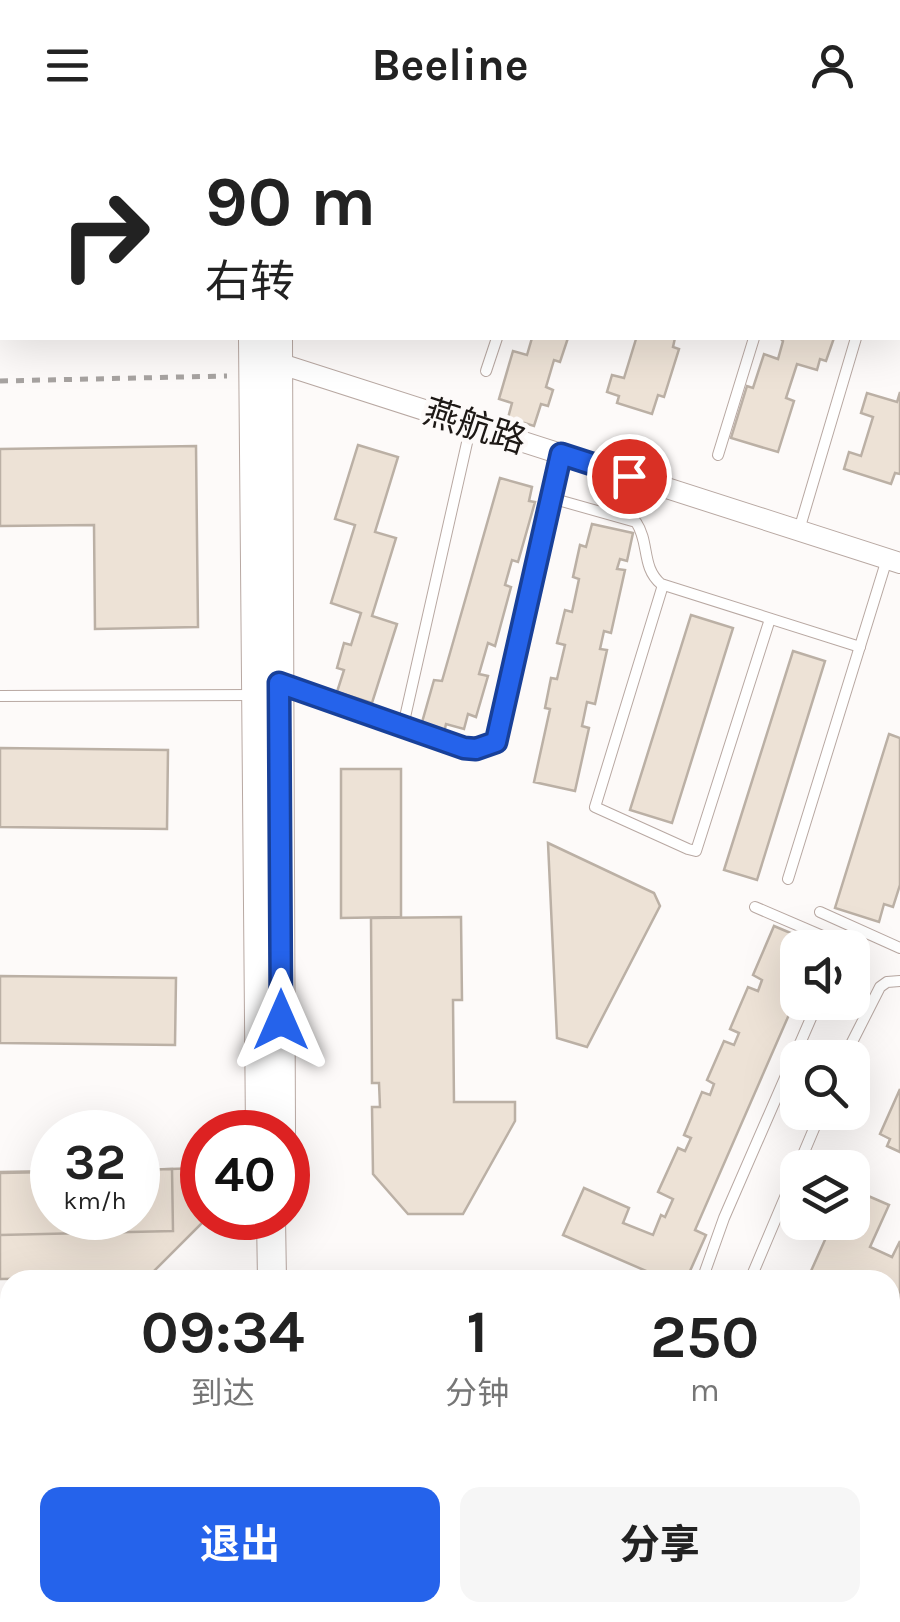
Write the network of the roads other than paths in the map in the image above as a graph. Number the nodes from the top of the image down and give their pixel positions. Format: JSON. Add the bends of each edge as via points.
{"nodes":[{"id":1,"x":496,"y":340,"type":"edge"},
{"id":2,"x":753,"y":340,"type":"edge"},
{"id":3,"x":855,"y":340,"type":"edge"},
{"id":4,"x":270,"y":359,"type":"edge"},
{"id":5,"x":486,"y":371,"type":"dead end"},
{"id":6,"x":471,"y":425,"type":"junction"},
{"id":7,"x":561,"y":454,"type":"junction"},
{"id":8,"x":718,"y":455,"type":"dead end"},
{"id":9,"x":552,"y":498,"type":"junction"},
{"id":10,"x":798,"y":531,"type":"junction"},
{"id":11,"x":894,"y":561,"type":"edge"},
{"id":12,"x":663,"y":585,"type":"junction"},
{"id":13,"x":770,"y":619,"type":"junction"},
{"id":14,"x":860,"y":647,"type":"junction"},
{"id":15,"x":267,"y":689,"type":"junction"},
{"id":16,"x":0,"y":696,"type":"edge"},
{"id":17,"x":402,"y":726,"type":"junction"},
{"id":18,"x":788,"y":880,"type":"dead end"},
{"id":19,"x":755,"y":906,"type":"dead end"},
{"id":20,"x":820,"y":912,"type":"dead end"},
{"id":21,"x":809,"y":930,"type":"edge"},
{"id":22,"x":900,"y":948,"type":"edge"},
{"id":23,"x":900,"y":981,"type":"edge"},
{"id":24,"x":810,"y":1020,"type":"edge"},
{"id":25,"x":853,"y":1040,"type":"edge"},
{"id":26,"x":260,"y":1110,"type":"edge"},
{"id":27,"x":280,"y":1110,"type":"edge"},
{"id":28,"x":812,"y":1130,"type":"edge"},
{"id":29,"x":271,"y":1240,"type":"edge"},
{"id":30,"x":272,"y":1270,"type":"edge"},
{"id":31,"x":706,"y":1270,"type":"edge"},
{"id":32,"x":754,"y":1270,"type":"edge"}],
"edges":[{"from":1,"to":5,"type":"lane"},
{"from":2,"to":8,"type":"lane"},
{"from":3,"to":10,"type":"lane"},
{"from":4,"to":6,"type":"street","name":"燕航路"},
{"from":4,"to":15,"type":"street"},
{"from":6,"to":7,"type":"street","name":"燕航路"},
{"from":6,"to":17,"type":"lane"},
{"from":7,"to":9,"type":"lane"},
{"from":7,"to":10,"type":"street","name":"燕航路"},
{"from":9,"to":12,"type":"lane","via":[[636,522],[651,576]]},
{"from":9,"to":17,"type":"lane","via":[[496,742],[464,748]]},
{"from":10,"to":11,"type":"street","name":"燕航路"},
{"from":11,"to":14,"type":"lane"},
{"from":12,"to":13,"type":"lane"},
{"from":12,"to":13,"type":"lane","via":[[595,807],[688,849],[696,850]]},
{"from":13,"to":14,"type":"lane"},
{"from":14,"to":18,"type":"lane"},
{"from":15,"to":16,"type":"lane"},
{"from":15,"to":17,"type":"lane"},
{"from":15,"to":26,"type":"street"},
{"from":15,"to":27,"type":"street"},
{"from":19,"to":21,"type":"lane"},
{"from":20,"to":22,"type":"lane"},
{"from":23,"to":25,"type":"lane","via":[[880,988]]},
{"from":24,"to":31,"type":"lane"},
{"from":28,"to":32,"type":"lane"},
{"from":29,"to":30,"type":"street"}]}
